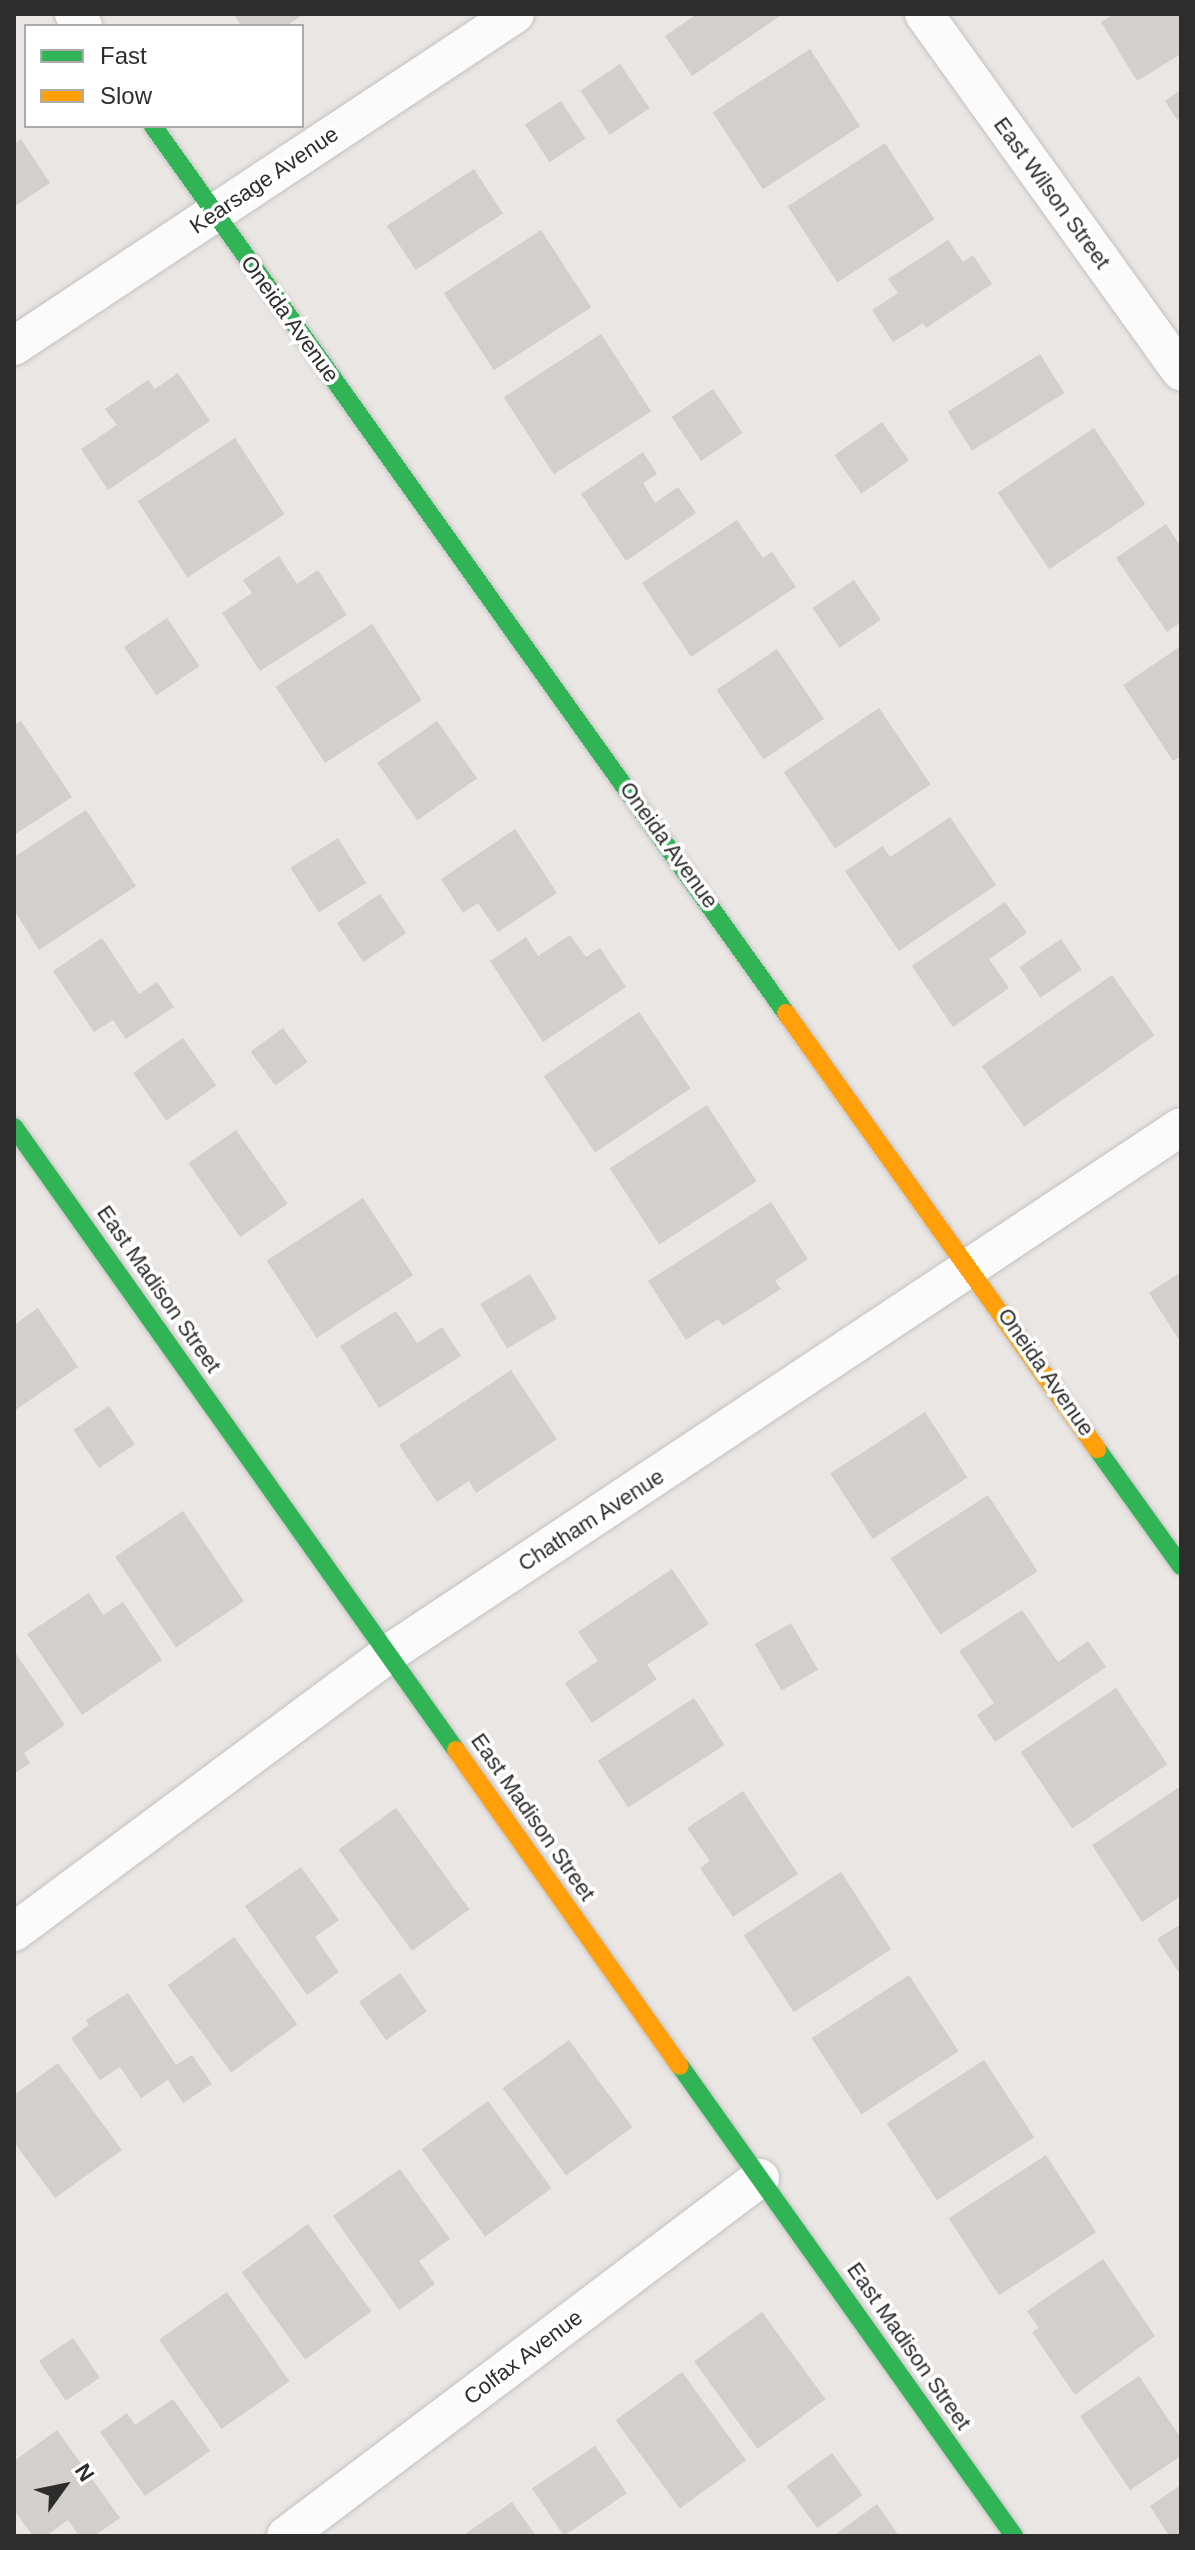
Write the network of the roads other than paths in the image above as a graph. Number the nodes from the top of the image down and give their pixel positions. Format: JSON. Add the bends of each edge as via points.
{"nodes":[{"id":1,"x":515,"y":14,"type":"edge"},
{"id":2,"x":924,"y":14,"type":"edge"},
{"id":3,"x":154,"y":128,"type":"edge"},
{"id":4,"x":215,"y":213,"type":"junction"},
{"id":5,"x":14,"y":346,"type":"edge"},
{"id":6,"x":1181,"y":371,"type":"edge"},
{"id":7,"x":1181,"y":1127,"type":"edge"},
{"id":8,"x":20,"y":1149,"type":"edge"},
{"id":9,"x":973,"y":1267,"type":"junction"},
{"id":10,"x":1181,"y":1566,"type":"edge"},
{"id":11,"x":388,"y":1654,"type":"junction"},
{"id":12,"x":14,"y":1932,"type":"edge"},
{"id":13,"x":760,"y":2178,"type":"junction"},
{"id":14,"x":286,"y":2536,"type":"edge"},
{"id":15,"x":1014,"y":2536,"type":"edge"}],
"edges":[{"from":1,"to":4,"type":"street","name":"Kearsage Avenue"},
{"from":2,"to":6,"type":"street","name":"East Wilson Street"},
{"from":3,"to":4,"type":"street","name":"Oneida Avenue"},
{"from":4,"to":5,"type":"street","name":"Kearsage Avenue"},
{"from":4,"to":9,"type":"street","name":"Oneida Avenue"},
{"from":7,"to":9,"type":"street","name":"Chatham Avenue"},
{"from":8,"to":11,"type":"street","name":"East Madison Street"},
{"from":9,"to":10,"type":"street","name":"Oneida Avenue"},
{"from":9,"to":11,"type":"street","name":"Chatham Avenue"},
{"from":11,"to":12,"type":"street","name":"Chatham Avenue"},
{"from":11,"to":13,"type":"street","name":"East Madison Street"},
{"from":13,"to":14,"type":"street","name":"Colfax Avenue"},
{"from":13,"to":15,"type":"street","name":"East Madison Street"}]}
